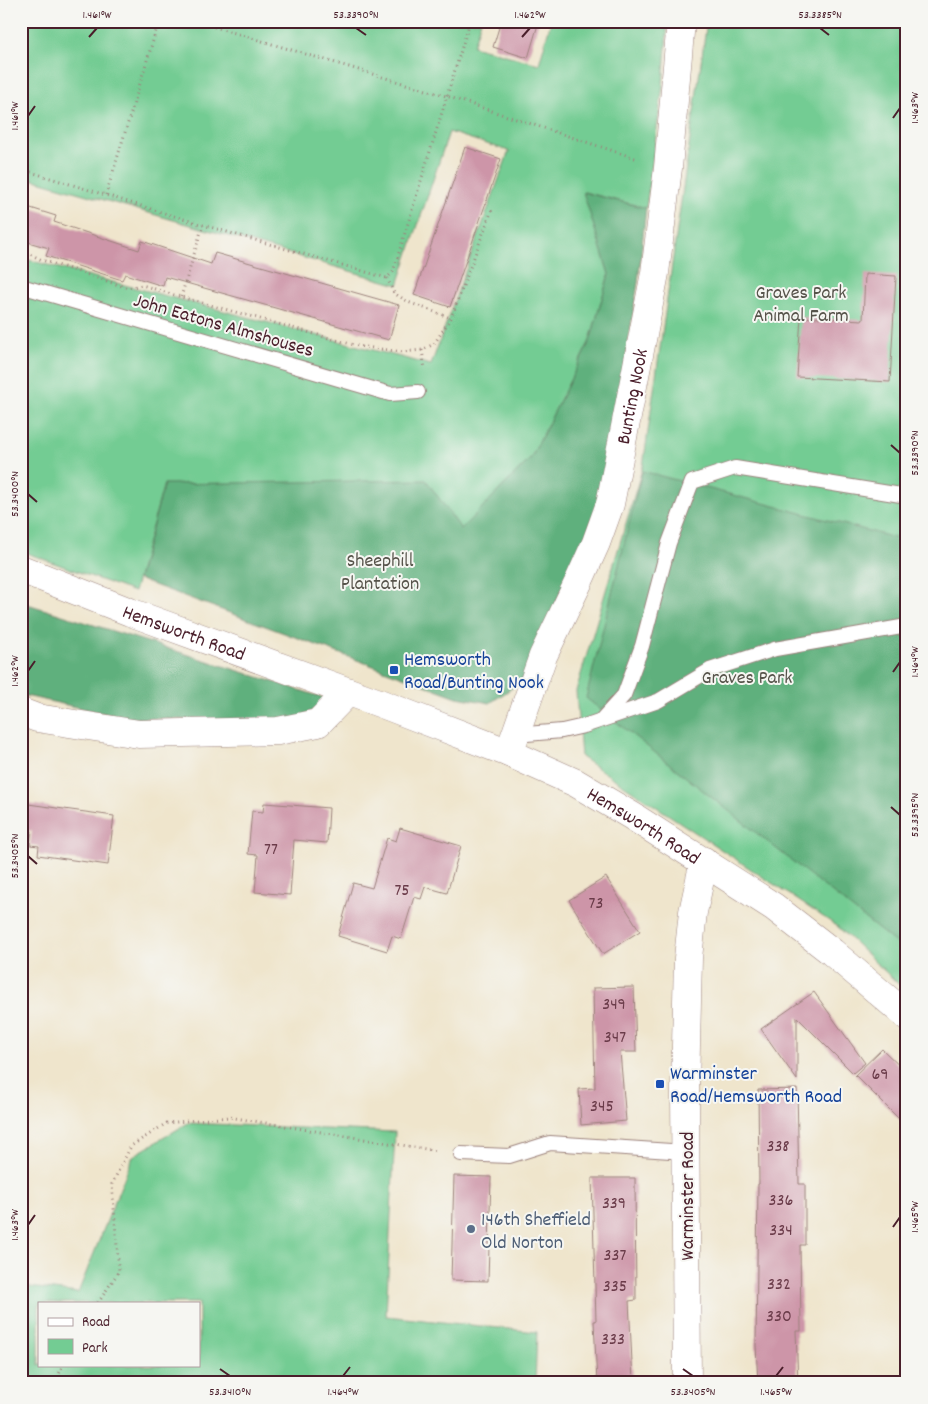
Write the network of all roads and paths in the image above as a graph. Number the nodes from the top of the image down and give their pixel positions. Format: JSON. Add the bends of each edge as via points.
{"nodes":[{"id":1,"x":159,"y":21,"type":"edge"},
{"id":2,"x":195,"y":21,"type":"edge"},
{"id":3,"x":470,"y":21,"type":"edge"},
{"id":4,"x":681,"y":21,"type":"edge"},
{"id":5,"x":446,"y":96,"type":"junction"},
{"id":6,"x":668,"y":168,"type":"junction"},
{"id":7,"x":21,"y":169,"type":"edge"},
{"id":8,"x":106,"y":195,"type":"junction"},
{"id":9,"x":493,"y":207,"type":"dead end"},
{"id":10,"x":203,"y":225,"type":"junction"},
{"id":11,"x":21,"y":252,"type":"edge"},
{"id":12,"x":387,"y":278,"type":"junction"},
{"id":13,"x":21,"y":286,"type":"edge"},
{"id":14,"x":181,"y":297,"type":"junction"},
{"id":15,"x":451,"y":318,"type":"junction"},
{"id":16,"x":418,"y":392,"type":"dead end"},
{"id":17,"x":907,"y":496,"type":"edge"},
{"id":18,"x":21,"y":569,"type":"edge"},
{"id":19,"x":907,"y":626,"type":"edge"},
{"id":20,"x":348,"y":692,"type":"junction"},
{"id":21,"x":21,"y":712,"type":"edge"},
{"id":22,"x":603,"y":718,"type":"junction"},
{"id":23,"x":512,"y":744,"type":"junction"},
{"id":24,"x":704,"y":861,"type":"junction"},
{"id":25,"x":907,"y":1016,"type":"edge"},
{"id":26,"x":686,"y":1152,"type":"junction"},
{"id":27,"x":461,"y":1154,"type":"joint"},
{"id":28,"x":99,"y":1302,"type":"edge"},
{"id":29,"x":63,"y":1366,"type":"edge"},
{"id":30,"x":59,"y":1383,"type":"edge"},
{"id":31,"x":687,"y":1383,"type":"edge"}],
"edges":[{"from":1,"to":8,"type":"path"},
{"from":2,"to":5,"type":"path"},
{"from":3,"to":5,"type":"path"},
{"from":4,"to":6,"type":"street","name":"Bunting Nook"},
{"from":5,"to":6,"type":"path"},
{"from":5,"to":12,"type":"path","via":[[393,272]]},
{"from":6,"to":23,"type":"street","name":"Bunting Nook","via":[[655,273],[610,504],[596,544],[543,656]]},
{"from":7,"to":8,"type":"path"},
{"from":8,"to":10,"type":"path"},
{"from":9,"to":15,"type":"path"},
{"from":10,"to":12,"type":"path"},
{"from":10,"to":14,"type":"path"},
{"from":11,"to":14,"type":"path","via":[[128,288],[142,285]]},
{"from":12,"to":15,"type":"path","via":[[394,292],[408,302]]},
{"from":13,"to":16,"type":"lane","name":"John Eatons Almshouses","via":[[390,394]]},
{"from":14,"to":15,"type":"path","via":[[358,346],[403,352],[422,350],[434,344]]},
{"from":17,"to":22,"type":"lane","via":[[735,468],[692,482],[669,543],[642,646],[624,695]]},
{"from":18,"to":20,"type":"street","name":"Hemsworth Road"},
{"from":19,"to":22,"type":"lane","via":[[776,649],[710,670],[658,701]]},
{"from":20,"to":21,"type":"street","via":[[318,723],[278,732],[139,734],[37,718]]},
{"from":20,"to":23,"type":"street","name":"Hemsworth Road"},
{"from":22,"to":23,"type":"lane"},
{"from":23,"to":24,"type":"street","name":"Hemsworth Road"},
{"from":24,"to":25,"type":"street","name":"Hemsworth Road","via":[[774,907]]},
{"from":24,"to":26,"type":"street","name":"Warminster Road","via":[[693,912],[688,958]]},
{"from":26,"to":27,"type":"lane","via":[[550,1143],[508,1156]]},
{"from":26,"to":31,"type":"street","name":"Warminster Road"},
{"from":27,"to":28,"type":"path","via":[[229,1117],[167,1122],[131,1146],[112,1184],[118,1271]]},
{"from":29,"to":30,"type":"path"}]}
